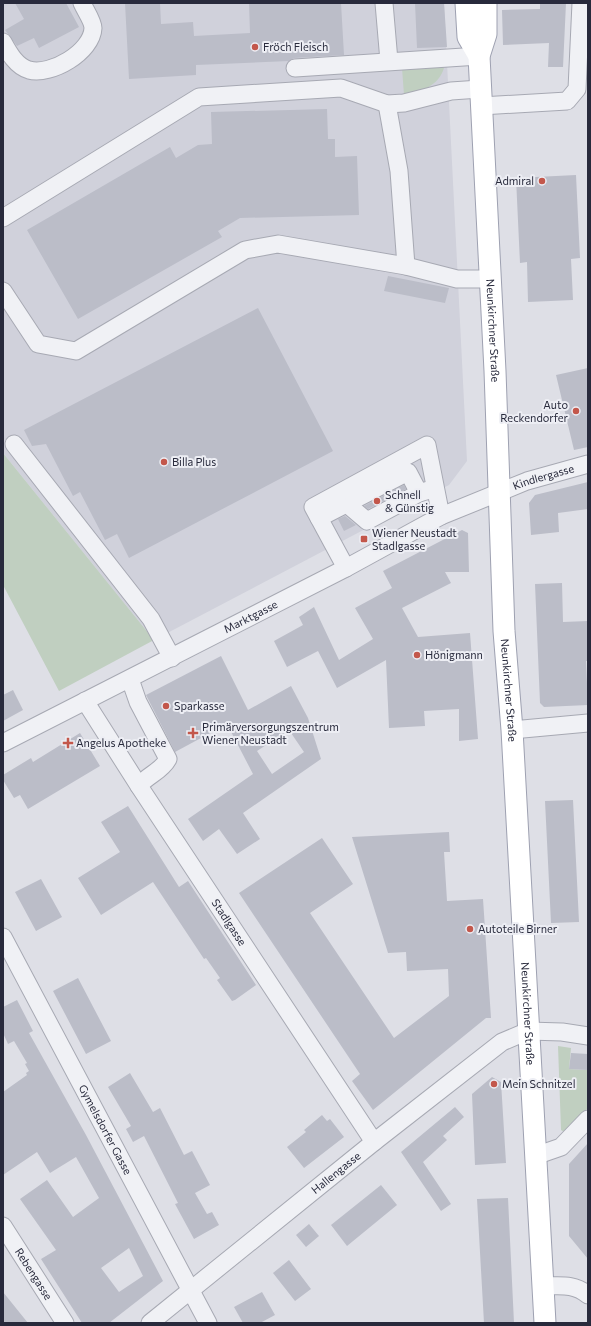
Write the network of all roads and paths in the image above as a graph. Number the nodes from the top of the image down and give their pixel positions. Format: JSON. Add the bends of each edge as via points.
{"nodes":[{"id":1,"x":82,"y":3,"type":"edge"},
{"id":2,"x":384,"y":3,"type":"edge"},
{"id":3,"x":466,"y":3,"type":"edge"},
{"id":4,"x":486,"y":3,"type":"edge"},
{"id":5,"x":581,"y":3,"type":"edge"},
{"id":6,"x":3,"y":42,"type":"edge"},
{"id":7,"x":479,"y":56,"type":"junction"},
{"id":8,"x":389,"y":61,"type":"junction"},
{"id":9,"x":295,"y":68,"type":"dead end"},
{"id":10,"x":480,"y":98,"type":"junction"},
{"id":11,"x":387,"y":104,"type":"junction"},
{"id":12,"x":3,"y":218,"type":"edge"},
{"id":13,"x":406,"y":266,"type":"junction"},
{"id":14,"x":490,"y":279,"type":"junction"},
{"id":15,"x":3,"y":291,"type":"edge"},
{"id":16,"x":14,"y":444,"type":"dead end"},
{"id":17,"x":588,"y":464,"type":"edge"},
{"id":18,"x":427,"y":491,"type":"junction"},
{"id":19,"x":499,"y":492,"type":"junction"},
{"id":20,"x":347,"y":504,"type":"junction"},
{"id":21,"x":313,"y":508,"type":"junction"},
{"id":22,"x":441,"y":516,"type":"junction"},
{"id":23,"x":346,"y":568,"type":"junction"},
{"id":24,"x":172,"y":658,"type":"junction"},
{"id":25,"x":130,"y":679,"type":"junction"},
{"id":26,"x":85,"y":701,"type":"junction"},
{"id":27,"x":588,"y":723,"type":"edge"},
{"id":28,"x":512,"y":730,"type":"junction"},
{"id":29,"x":3,"y":743,"type":"edge"},
{"id":30,"x":139,"y":786,"type":"junction"},
{"id":31,"x":3,"y":937,"type":"edge"},
{"id":32,"x":528,"y":1031,"type":"junction"},
{"id":33,"x":586,"y":1036,"type":"edge"},
{"id":34,"x":588,"y":1119,"type":"edge"},
{"id":35,"x":374,"y":1142,"type":"junction"},
{"id":36,"x":535,"y":1156,"type":"junction"},
{"id":37,"x":3,"y":1226,"type":"edge"},
{"id":38,"x":542,"y":1286,"type":"junction"},
{"id":39,"x":191,"y":1289,"type":"junction"},
{"id":40,"x":588,"y":1295,"type":"edge"},
{"id":41,"x":65,"y":1323,"type":"edge"},
{"id":42,"x":150,"y":1323,"type":"edge"},
{"id":43,"x":208,"y":1323,"type":"edge"},
{"id":44,"x":544,"y":1323,"type":"edge"}],
"edges":[{"from":1,"to":6,"type":"street","via":[[93,28],[88,43],[73,57],[54,68],[30,70],[13,60]]},
{"from":2,"to":8,"type":"street"},
{"from":3,"to":7,"type":"main road","name":"Neunkirchner Straße","via":[[468,37]]},
{"from":4,"to":7,"type":"main road","name":"Neunkirchner Straße","via":[[486,34]]},
{"from":5,"to":10,"type":"street","via":[[577,89],[567,102]]},
{"from":7,"to":8,"type":"street"},
{"from":7,"to":10,"type":"main road","name":"Neunkirchner Straße"},
{"from":8,"to":9,"type":"street"},
{"from":10,"to":11,"type":"street","via":[[451,91],[404,103]]},
{"from":10,"to":14,"type":"main road","name":"Neunkirchner Straße"},
{"from":11,"to":12,"type":"street","via":[[341,88],[198,97]]},
{"from":11,"to":13,"type":"street","via":[[399,171]]},
{"from":13,"to":14,"type":"street","via":[[457,279]]},
{"from":13,"to":15,"type":"street","via":[[278,244],[245,250],[76,351],[38,344]]},
{"from":14,"to":19,"type":"main road","name":"Neunkirchner Straße"},
{"from":16,"to":24,"type":"street","via":[[151,619]]},
{"from":17,"to":19,"type":"street","name":"Kindlergasse","via":[[546,475]]},
{"from":18,"to":20,"type":"street","via":[[367,521]]},
{"from":18,"to":20,"type":"street","via":[[408,472]]},
{"from":18,"to":21,"type":"street","via":[[427,445]]},
{"from":18,"to":22,"type":"street"},
{"from":19,"to":22,"type":"street","name":"Marktgasse"},
{"from":19,"to":28,"type":"main road","name":"Neunkirchner Straße","via":[[504,631]]},
{"from":20,"to":21,"type":"street"},
{"from":21,"to":23,"type":"street"},
{"from":22,"to":23,"type":"street","name":"Marktgasse"},
{"from":23,"to":24,"type":"street","name":"Marktgasse"},
{"from":24,"to":25,"type":"street","name":"Marktgasse"},
{"from":25,"to":26,"type":"street","name":"Marktgasse"},
{"from":25,"to":30,"type":"street","via":[[138,702],[168,759],[164,766],[143,780]]},
{"from":26,"to":29,"type":"street","name":"Marktgasse"},
{"from":26,"to":30,"type":"street","name":"Stadlgasse"},
{"from":27,"to":28,"type":"street"},
{"from":28,"to":32,"type":"main road","name":"Neunkirchner Straße"},
{"from":30,"to":35,"type":"street","name":"Stadlgasse"},
{"from":31,"to":39,"type":"street","name":"Gymelsdorfer Gasse"},
{"from":32,"to":33,"type":"street"},
{"from":32,"to":35,"type":"street","name":"Hallengasse","via":[[502,1042]]},
{"from":32,"to":36,"type":"main road","name":"Neunkirchner Straße"},
{"from":34,"to":36,"type":"street","via":[[561,1147]]},
{"from":35,"to":39,"type":"street","name":"Hallengasse"},
{"from":36,"to":38,"type":"main road","name":"Neunkirchner Straße"},
{"from":37,"to":41,"type":"street","name":"Rebengasse"},
{"from":38,"to":40,"type":"street","via":[[573,1286]]},
{"from":38,"to":44,"type":"main road","name":"Neunkirchner Straße"},
{"from":39,"to":42,"type":"street","name":"Hallengasse"},
{"from":39,"to":43,"type":"street","name":"Gymelsdorfer Gasse"}]}
